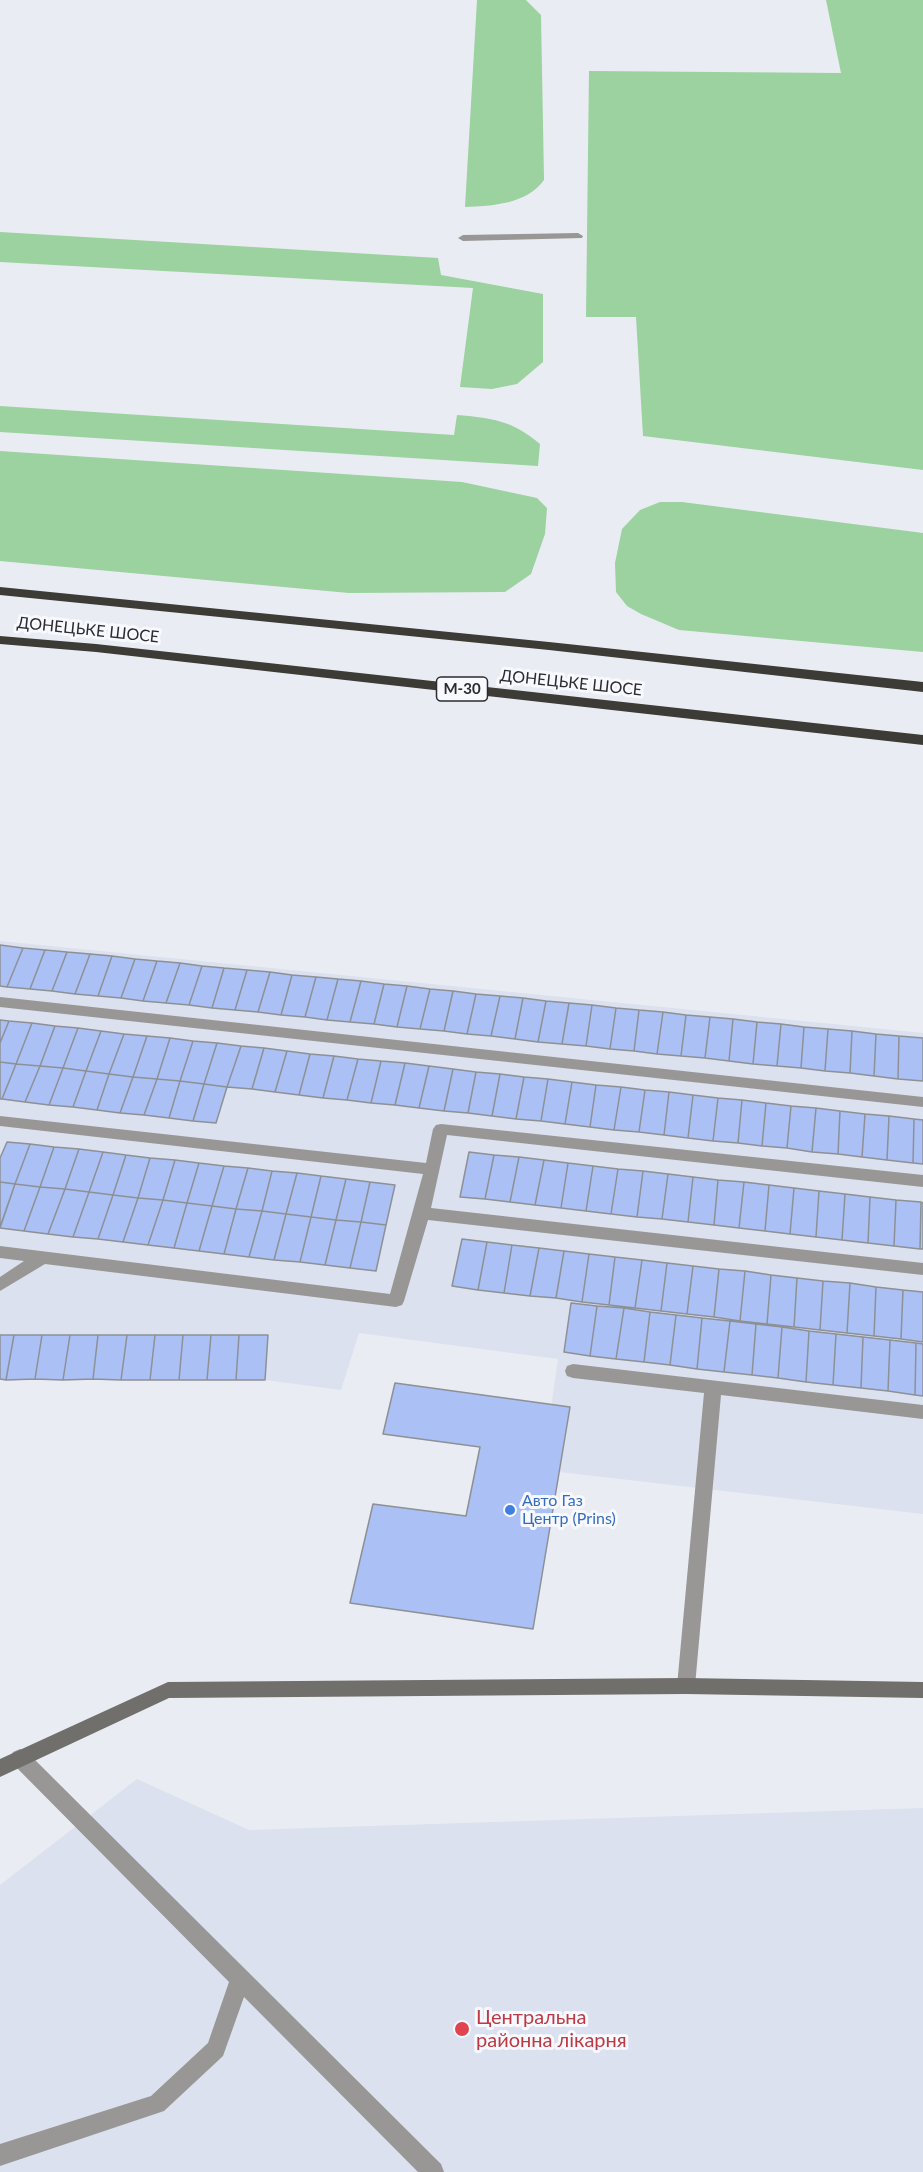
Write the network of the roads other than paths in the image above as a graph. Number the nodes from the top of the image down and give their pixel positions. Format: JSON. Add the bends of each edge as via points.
{"nodes":[{"id":1,"x":578,"y":236,"type":"dead end"},
{"id":2,"x":463,"y":238,"type":"dead end"},
{"id":3,"x":0,"y":591,"type":"edge"},
{"id":4,"x":0,"y":640,"type":"edge"},
{"id":5,"x":923,"y":687,"type":"edge"},
{"id":6,"x":923,"y":740,"type":"edge"},
{"id":7,"x":0,"y":1002,"type":"edge"},
{"id":8,"x":923,"y":1102,"type":"edge"},
{"id":9,"x":0,"y":1121,"type":"edge"},
{"id":10,"x":430,"y":1169,"type":"junction"},
{"id":11,"x":923,"y":1181,"type":"edge"},
{"id":12,"x":422,"y":1213,"type":"junction"},
{"id":13,"x":0,"y":1252,"type":"edge"},
{"id":14,"x":43,"y":1257,"type":"junction"},
{"id":15,"x":923,"y":1269,"type":"edge"},
{"id":16,"x":0,"y":1285,"type":"edge"},
{"id":17,"x":573,"y":1371,"type":"dead end"},
{"id":18,"x":713,"y":1387,"type":"junction"},
{"id":19,"x":923,"y":1412,"type":"edge"},
{"id":20,"x":686,"y":1686,"type":"junction"},
{"id":21,"x":923,"y":1690,"type":"edge"},
{"id":22,"x":20,"y":1758,"type":"junction"},
{"id":23,"x":0,"y":1768,"type":"edge"},
{"id":24,"x":240,"y":1979,"type":"junction"},
{"id":25,"x":0,"y":2155,"type":"edge"},
{"id":26,"x":433,"y":2172,"type":"edge"}],
"edges":[{"from":1,"to":2,"type":"lane"},
{"from":3,"to":5,"type":"highway","name":"ДОНЕЦЬКЕ ШОСЕ"},
{"from":4,"to":6,"type":"highway","name":"ДОНЕЦЬКЕ ШОСЕ","number":"М-30"},
{"from":7,"to":8,"type":"lane"},
{"from":9,"to":10,"type":"lane"},
{"from":10,"to":11,"type":"lane","via":[[441,1129]]},
{"from":10,"to":12,"type":"lane"},
{"from":12,"to":14,"type":"lane","via":[[396,1301]]},
{"from":12,"to":15,"type":"lane"},
{"from":13,"to":14,"type":"lane"},
{"from":14,"to":16,"type":"lane"},
{"from":17,"to":18,"type":"lane"},
{"from":18,"to":19,"type":"lane"},
{"from":18,"to":20,"type":"lane"},
{"from":20,"to":21,"type":"street"},
{"from":20,"to":22,"type":"street","via":[[168,1690]]},
{"from":22,"to":23,"type":"street"},
{"from":22,"to":24,"type":"lane"},
{"from":24,"to":25,"type":"lane","via":[[216,2049],[157,2104]]},
{"from":24,"to":26,"type":"lane"}]}
